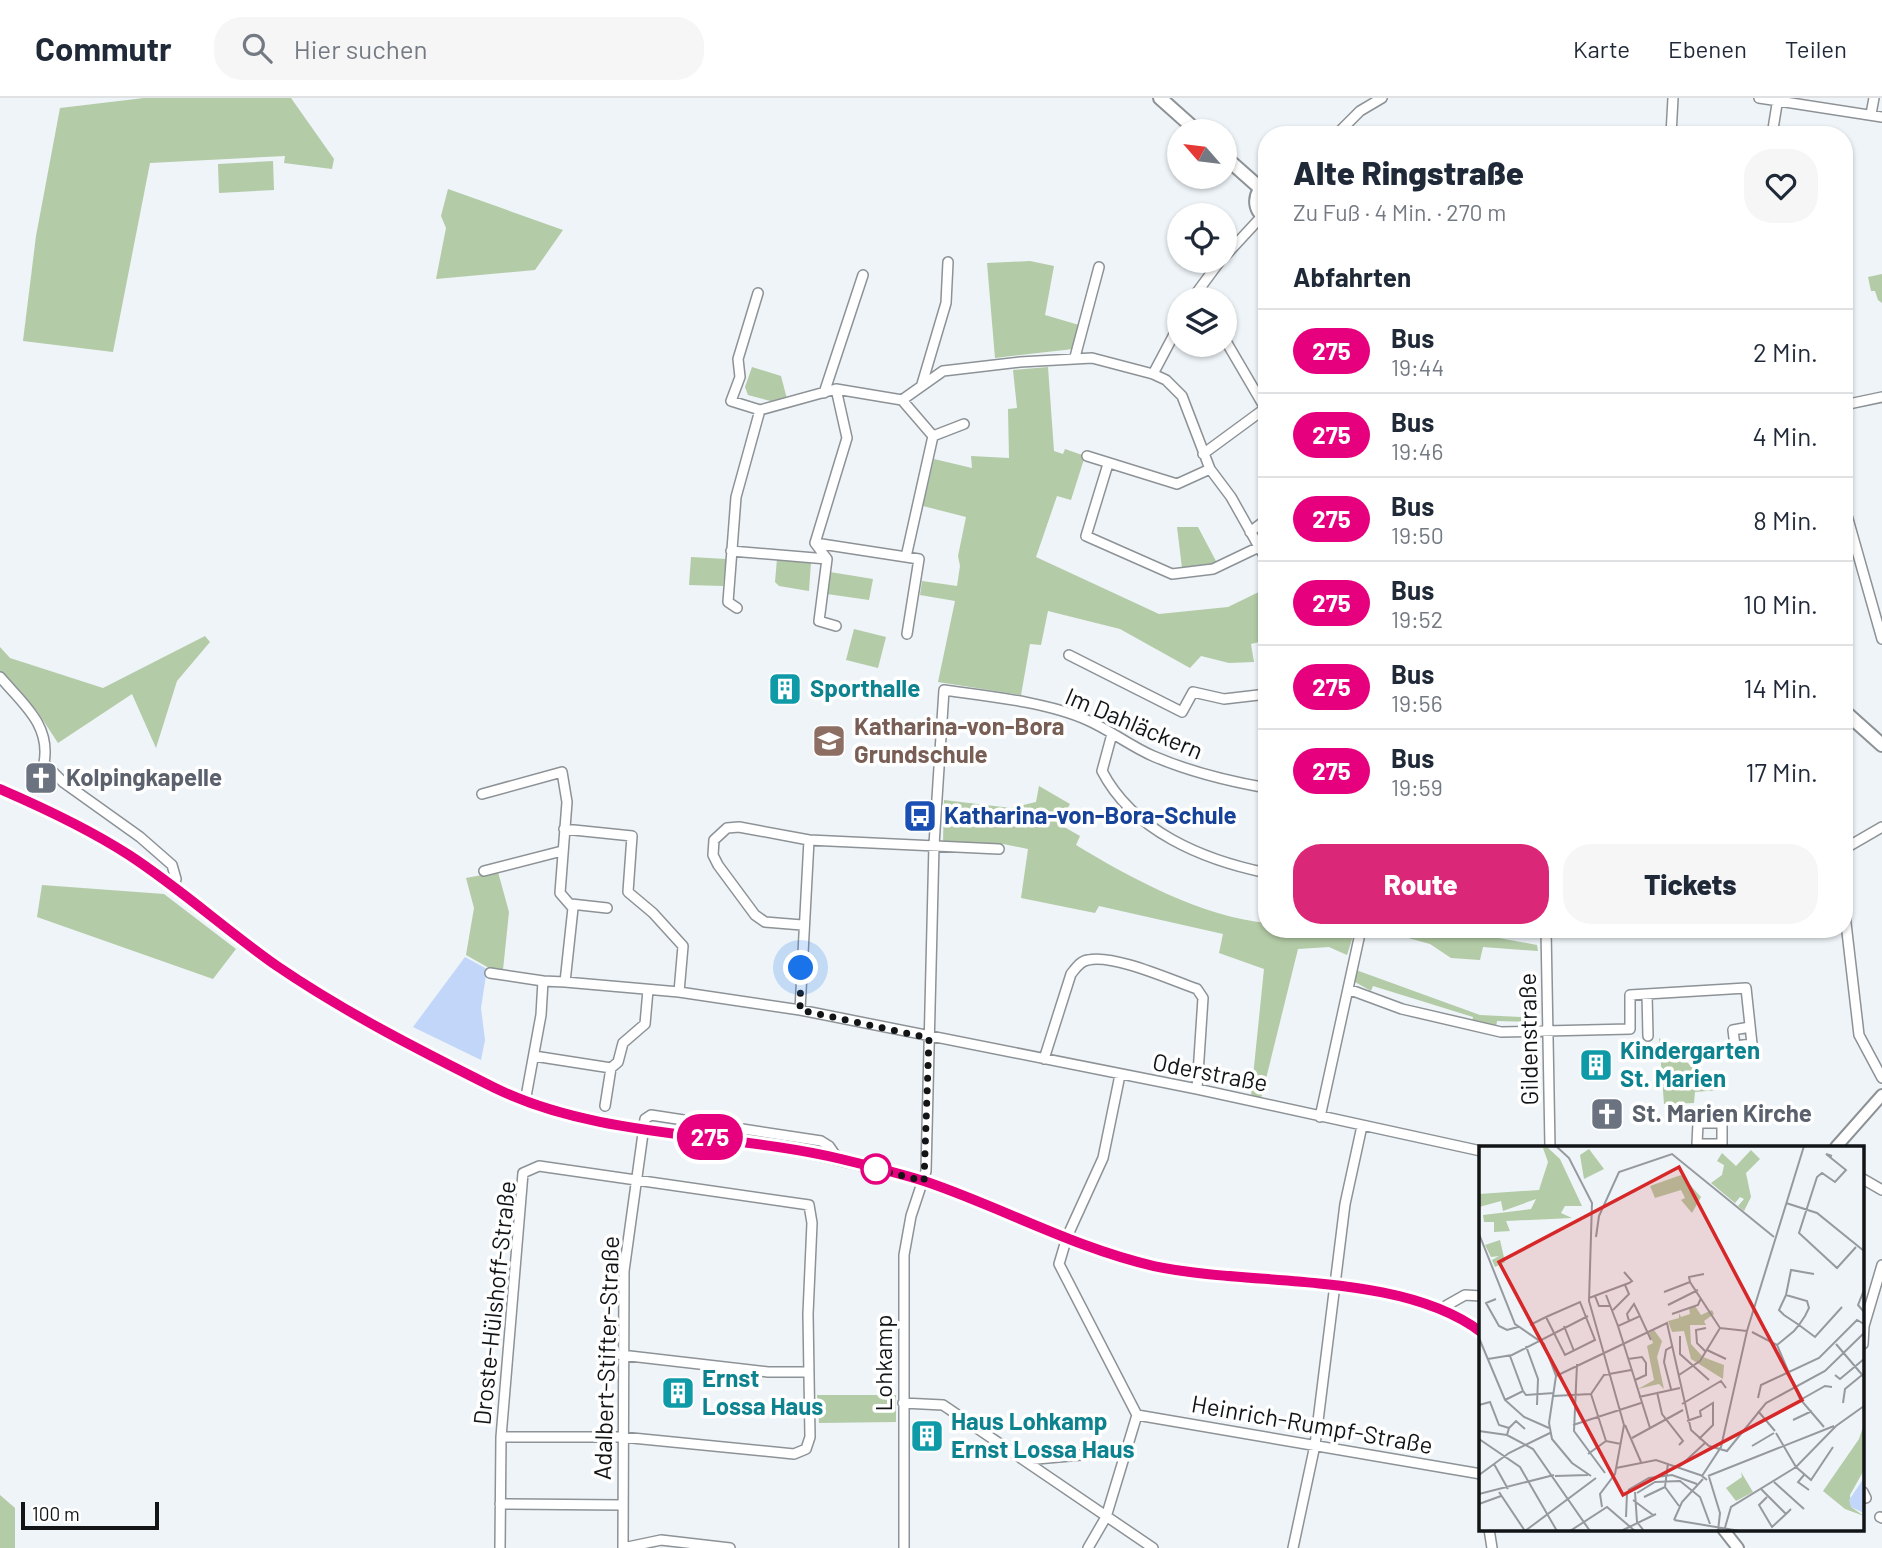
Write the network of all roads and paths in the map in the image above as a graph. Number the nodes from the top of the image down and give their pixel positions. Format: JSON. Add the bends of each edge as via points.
{"nodes":[{"id":1,"x":1160,"y":98,"type":"edge"},
{"id":2,"x":1382,"y":98,"type":"edge"},
{"id":3,"x":1674,"y":98,"type":"edge"},
{"id":4,"x":1759,"y":98,"type":"edge"},
{"id":5,"x":1874,"y":98,"type":"edge"},
{"id":6,"x":1778,"y":99,"type":"edge"},
{"id":7,"x":1871,"y":114,"type":"junction"},
{"id":8,"x":1882,"y":117,"type":"edge"},
{"id":9,"x":1184,"y":119,"type":"edge"},
{"id":10,"x":1345,"y":126,"type":"edge"},
{"id":11,"x":1672,"y":126,"type":"edge"},
{"id":12,"x":1774,"y":126,"type":"edge"},
{"id":13,"x":1237,"y":166,"type":"edge"},
{"id":14,"x":1258,"y":182,"type":"edge"},
{"id":15,"x":1258,"y":223,"type":"edge"},
{"id":16,"x":1237,"y":244,"type":"edge"},
{"id":17,"x":948,"y":262,"type":"dead end"},
{"id":18,"x":1099,"y":267,"type":"dead end"},
{"id":19,"x":863,"y":275,"type":"dead end"},
{"id":20,"x":758,"y":293,"type":"dead end"},
{"id":21,"x":1167,"y":348,"type":"edge"},
{"id":22,"x":1074,"y":357,"type":"junction"},
{"id":23,"x":1236,"y":357,"type":"edge"},
{"id":24,"x":1153,"y":374,"type":"junction"},
{"id":25,"x":922,"y":384,"type":"junction"},
{"id":26,"x":836,"y":389,"type":"junction"},
{"id":27,"x":824,"y":393,"type":"junction"},
{"id":28,"x":1258,"y":394,"type":"edge"},
{"id":29,"x":1882,"y":397,"type":"edge"},
{"id":30,"x":902,"y":400,"type":"junction"},
{"id":31,"x":1853,"y":403,"type":"edge"},
{"id":32,"x":760,"y":411,"type":"junction"},
{"id":33,"x":1258,"y":413,"type":"edge"},
{"id":34,"x":964,"y":424,"type":"dead end"},
{"id":35,"x":933,"y":436,"type":"junction"},
{"id":36,"x":1203,"y":454,"type":"junction"},
{"id":37,"x":1087,"y":456,"type":"dead end"},
{"id":38,"x":1108,"y":464,"type":"junction"},
{"id":39,"x":1210,"y":469,"type":"junction"},
{"id":40,"x":1258,"y":526,"type":"edge"},
{"id":41,"x":1250,"y":532,"type":"junction"},
{"id":42,"x":1853,"y":537,"type":"edge"},
{"id":43,"x":815,"y":543,"type":"junction"},
{"id":44,"x":1258,"y":545,"type":"edge"},
{"id":45,"x":1258,"y":547,"type":"edge"},
{"id":46,"x":731,"y":551,"type":"junction"},
{"id":47,"x":906,"y":557,"type":"junction"},
{"id":48,"x":827,"y":559,"type":"junction"},
{"id":49,"x":737,"y":608,"type":"dead end"},
{"id":50,"x":836,"y":626,"type":"dead end"},
{"id":51,"x":907,"y":634,"type":"dead end"},
{"id":52,"x":1882,"y":639,"type":"edge"},
{"id":53,"x":1069,"y":655,"type":"dead end"},
{"id":54,"x":0,"y":677,"type":"edge"},
{"id":55,"x":944,"y":690,"type":"joint"},
{"id":56,"x":1258,"y":698,"type":"edge"},
{"id":57,"x":1853,"y":719,"type":"edge"},
{"id":58,"x":1112,"y":734,"type":"junction"},
{"id":59,"x":1882,"y":745,"type":"edge"},
{"id":60,"x":1258,"y":786,"type":"edge"},
{"id":61,"x":0,"y":789,"type":"edge"},
{"id":62,"x":482,"y":794,"type":"dead end"},
{"id":63,"x":1882,"y":827,"type":"edge"},
{"id":64,"x":564,"y":830,"type":"junction"},
{"id":65,"x":809,"y":841,"type":"junction"},
{"id":66,"x":1853,"y":844,"type":"edge"},
{"id":67,"x":934,"y":845,"type":"junction"},
{"id":68,"x":999,"y":849,"type":"dead end"},
{"id":69,"x":562,"y":851,"type":"junction"},
{"id":70,"x":484,"y":871,"type":"dead end"},
{"id":71,"x":1258,"y":871,"type":"edge"},
{"id":72,"x":174,"y":888,"type":"junction"},
{"id":73,"x":571,"y":904,"type":"junction"},
{"id":74,"x":607,"y":908,"type":"dead end"},
{"id":75,"x":802,"y":925,"type":"junction"},
{"id":76,"x":1359,"y":938,"type":"edge"},
{"id":77,"x":1546,"y":938,"type":"edge"},
{"id":78,"x":1848,"y":938,"type":"edge"},
{"id":79,"x":490,"y":973,"type":"dead end"},
{"id":80,"x":543,"y":981,"type":"junction"},
{"id":81,"x":565,"y":982,"type":"junction"},
{"id":82,"x":1348,"y":989,"type":"junction"},
{"id":83,"x":648,"y":990,"type":"junction"},
{"id":84,"x":679,"y":992,"type":"junction"},
{"id":85,"x":1647,"y":994,"type":"junction"},
{"id":86,"x":800,"y":1010,"type":"junction"},
{"id":87,"x":1750,"y":1027,"type":"dead end"},
{"id":88,"x":1630,"y":1029,"type":"junction"},
{"id":89,"x":1548,"y":1031,"type":"junction"},
{"id":90,"x":929,"y":1038,"type":"junction"},
{"id":91,"x":534,"y":1056,"type":"junction"},
{"id":92,"x":1044,"y":1059,"type":"junction"},
{"id":93,"x":611,"y":1068,"type":"junction"},
{"id":94,"x":1120,"y":1075,"type":"junction"},
{"id":95,"x":1882,"y":1078,"type":"edge"},
{"id":96,"x":1197,"y":1089,"type":"junction"},
{"id":97,"x":1882,"y":1094,"type":"edge"},
{"id":98,"x":525,"y":1102,"type":"junction"},
{"id":99,"x":605,"y":1106,"type":"dead end"},
{"id":100,"x":1320,"y":1117,"type":"junction"},
{"id":101,"x":1362,"y":1126,"type":"junction"},
{"id":102,"x":643,"y":1128,"type":"junction"},
{"id":103,"x":1550,"y":1146,"type":"edge"},
{"id":104,"x":1837,"y":1146,"type":"edge"},
{"id":105,"x":1479,"y":1151,"type":"edge"},
{"id":106,"x":635,"y":1180,"type":"junction"},
{"id":107,"x":1864,"y":1180,"type":"edge"},
{"id":108,"x":924,"y":1181,"type":"junction"},
{"id":109,"x":1882,"y":1191,"type":"edge"},
{"id":110,"x":1067,"y":1237,"type":"junction"},
{"id":111,"x":1882,"y":1265,"type":"edge"},
{"id":112,"x":1336,"y":1287,"type":"junction"},
{"id":113,"x":1479,"y":1296,"type":"edge"},
{"id":114,"x":1442,"y":1308,"type":"junction"},
{"id":115,"x":1864,"y":1326,"type":"edge"},
{"id":116,"x":1479,"y":1331,"type":"edge"},
{"id":117,"x":621,"y":1356,"type":"junction"},
{"id":118,"x":809,"y":1372,"type":"junction"},
{"id":119,"x":903,"y":1404,"type":"junction"},
{"id":120,"x":1137,"y":1415,"type":"junction"},
{"id":121,"x":501,"y":1437,"type":"junction"},
{"id":122,"x":622,"y":1437,"type":"junction"},
{"id":123,"x":1315,"y":1445,"type":"junction"},
{"id":124,"x":1125,"y":1451,"type":"junction"},
{"id":125,"x":1026,"y":1460,"type":"junction"},
{"id":126,"x":1479,"y":1474,"type":"edge"},
{"id":127,"x":500,"y":1504,"type":"junction"},
{"id":128,"x":622,"y":1505,"type":"junction"},
{"id":129,"x":1106,"y":1517,"type":"junction"},
{"id":130,"x":1489,"y":1530,"type":"edge"},
{"id":131,"x":1724,"y":1530,"type":"edge"},
{"id":132,"x":500,"y":1548,"type":"edge"},
{"id":133,"x":623,"y":1548,"type":"edge"},
{"id":134,"x":730,"y":1548,"type":"edge"},
{"id":135,"x":905,"y":1548,"type":"edge"},
{"id":136,"x":1088,"y":1548,"type":"edge"},
{"id":137,"x":1153,"y":1548,"type":"edge"},
{"id":138,"x":1293,"y":1548,"type":"edge"},
{"id":139,"x":1492,"y":1548,"type":"edge"},
{"id":140,"x":1738,"y":1548,"type":"edge"}],
"edges":[{"from":1,"to":9,"type":"main road"},
{"from":2,"to":10,"type":"street"},
{"from":3,"to":11,"type":"street"},
{"from":4,"to":6,"type":"street"},
{"from":5,"to":7,"type":"street"},
{"from":6,"to":7,"type":"street"},
{"from":6,"to":12,"type":"street"},
{"from":7,"to":8,"type":"street"},
{"from":13,"to":14,"type":"main road"},
{"from":15,"to":16,"type":"street"},
{"from":17,"to":25,"type":"street","via":[[946,303]]},
{"from":18,"to":22,"type":"street"},
{"from":19,"to":27,"type":"street"},
{"from":20,"to":32,"type":"street","via":[[731,401]]},
{"from":21,"to":24,"type":"street"},
{"from":22,"to":24,"type":"street"},
{"from":22,"to":25,"type":"street","via":[[943,371]]},
{"from":23,"to":28,"type":"street"},
{"from":24,"to":36,"type":"street","via":[[1182,396]]},
{"from":25,"to":30,"type":"street"},
{"from":26,"to":27,"type":"street"},
{"from":26,"to":30,"type":"street"},
{"from":26,"to":43,"type":"street","via":[[846,438]]},
{"from":27,"to":32,"type":"street"},
{"from":29,"to":31,"type":"street"},
{"from":30,"to":35,"type":"street"},
{"from":32,"to":46,"type":"street","via":[[736,497]]},
{"from":33,"to":36,"type":"street"},
{"from":34,"to":35,"type":"street"},
{"from":35,"to":47,"type":"street"},
{"from":36,"to":39,"type":"street"},
{"from":37,"to":38,"type":"street"},
{"from":38,"to":39,"type":"street","via":[[1177,484]]},
{"from":38,"to":45,"type":"street","via":[[1086,536],[1172,574],[1213,569]]},
{"from":39,"to":41,"type":"street"},
{"from":40,"to":41,"type":"street"},
{"from":41,"to":44,"type":"street"},
{"from":42,"to":52,"type":"street"},
{"from":43,"to":47,"type":"street"},
{"from":43,"to":48,"type":"street"},
{"from":46,"to":48,"type":"street"},
{"from":46,"to":49,"type":"street","via":[[728,602]]},
{"from":47,"to":51,"type":"street","via":[[919,559]]},
{"from":48,"to":50,"type":"street","via":[[820,621]]},
{"from":53,"to":56,"type":"street","via":[[1182,712],[1194,692],[1224,699]]},
{"from":54,"to":72,"type":"street","via":[[38,721],[47,747],[44,763],[172,865],[177,879]]},
{"from":55,"to":58,"type":"street","name":"Im Dahläckern","via":[[1049,708],[1086,719]]},
{"from":55,"to":67,"type":"street","name":"Lohkamp"},
{"from":57,"to":59,"type":"main road"},
{"from":58,"to":60,"type":"street","name":"Im Dahläckern","via":[[1215,779]]},
{"from":58,"to":71,"type":"street","via":[[1102,771],[1125,806],[1198,852]]},
{"from":61,"to":72,"type":"street","via":[[108,842]]},
{"from":62,"to":64,"type":"street","via":[[562,772],[567,802]]},
{"from":63,"to":66,"type":"street"},
{"from":64,"to":69,"type":"street"},
{"from":64,"to":84,"type":"street","via":[[632,836],[628,892],[683,946]]},
{"from":65,"to":67,"type":"street"},
{"from":65,"to":75,"type":"street"},
{"from":65,"to":75,"type":"street","via":[[739,827],[727,828],[714,840],[718,865],[755,915],[765,922]]},
{"from":67,"to":68,"type":"street"},
{"from":67,"to":90,"type":"street","name":"Lohkamp"},
{"from":69,"to":70,"type":"street"},
{"from":69,"to":73,"type":"street","via":[[560,893]]},
{"from":72,"to":98,"type":"street","via":[[243,942],[334,1003]]},
{"from":73,"to":74,"type":"street"},
{"from":73,"to":81,"type":"street"},
{"from":75,"to":86,"type":"street"},
{"from":76,"to":82,"type":"street"},
{"from":77,"to":89,"type":"street","name":"Gildenstraße"},
{"from":78,"to":95,"type":"street","via":[[1859,1035]]},
{"from":79,"to":80,"type":"street","name":"Oderstraße"},
{"from":80,"to":81,"type":"street","name":"Oderstraße"},
{"from":80,"to":91,"type":"street"},
{"from":81,"to":83,"type":"street","name":"Oderstraße"},
{"from":82,"to":89,"type":"street","via":[[1464,1025],[1501,1032]]},
{"from":82,"to":100,"type":"street"},
{"from":83,"to":84,"type":"street","name":"Oderstraße"},
{"from":83,"to":93,"type":"street","via":[[645,1024],[623,1043],[618,1062]]},
{"from":84,"to":86,"type":"street","name":"Oderstraße"},
{"from":85,"to":87,"type":"street","via":[[1746,988]]},
{"from":85,"to":88,"type":"street","via":[[1630,995]]},
{"from":85,"to":88,"type":"street","via":[[1648,1032]]},
{"from":86,"to":90,"type":"street","name":"Oderstraße"},
{"from":88,"to":89,"type":"street"},
{"from":89,"to":103,"type":"street","name":"Gildenstraße"},
{"from":90,"to":92,"type":"street","name":"Oderstraße"},
{"from":90,"to":108,"type":"street","name":"Lohkamp"},
{"from":91,"to":93,"type":"street"},
{"from":91,"to":98,"type":"street"},
{"from":92,"to":94,"type":"street","name":"Oderstraße"},
{"from":92,"to":96,"type":"street","via":[[1071,974],[1079,964],[1089,960],[1126,964],[1197,989],[1203,998]]},
{"from":93,"to":99,"type":"street"},
{"from":94,"to":96,"type":"street","name":"Oderstraße"},
{"from":94,"to":110,"type":"street","via":[[1103,1158]]},
{"from":96,"to":100,"type":"street","name":"Oderstraße"},
{"from":97,"to":104,"type":"street"},
{"from":98,"to":102,"type":"street","via":[[574,1117]]},
{"from":100,"to":101,"type":"street","name":"Oderstraße"},
{"from":101,"to":105,"type":"street","name":"Oderstraße"},
{"from":101,"to":112,"type":"street","via":[[1345,1204]]},
{"from":102,"to":106,"type":"street","name":"Adalbert-Stifter-Straße"},
{"from":102,"to":108,"type":"street","via":[[838,1159]]},
{"from":106,"to":117,"type":"street","name":"Adalbert-Stifter-Straße","via":[[624,1271]]},
{"from":106,"to":118,"type":"street","via":[[809,1205]]},
{"from":106,"to":121,"type":"street","name":"Droste-Hülshoff-Straße","via":[[539,1166],[523,1173]]},
{"from":107,"to":109,"type":"street"},
{"from":108,"to":110,"type":"street"},
{"from":108,"to":119,"type":"street","name":"Lohkamp","via":[[904,1255]]},
{"from":110,"to":112,"type":"street","via":[[1150,1265]]},
{"from":110,"to":120,"type":"street","via":[[1059,1264]]},
{"from":111,"to":115,"type":"street"},
{"from":112,"to":114,"type":"street","via":[[1395,1294]]},
{"from":112,"to":123,"type":"street"},
{"from":113,"to":114,"type":"street","via":[[1465,1295]]},
{"from":114,"to":116,"type":"street"},
{"from":117,"to":118,"type":"street"},
{"from":117,"to":122,"type":"street","name":"Adalbert-Stifter-Straße"},
{"from":118,"to":122,"type":"street","via":[[810,1437],[806,1449],[799,1453]]},
{"from":119,"to":125,"type":"street","via":[[943,1405]]},
{"from":119,"to":135,"type":"street","name":"Lohkamp"},
{"from":120,"to":123,"type":"street","name":"Heinrich-Rumpf-Straße"},
{"from":120,"to":124,"type":"street"},
{"from":121,"to":122,"type":"street"},
{"from":121,"to":127,"type":"street","name":"Droste-Hülshoff-Straße"},
{"from":122,"to":128,"type":"street","name":"Adalbert-Stifter-Straße"},
{"from":123,"to":126,"type":"street","name":"Heinrich-Rumpf-Straße"},
{"from":123,"to":138,"type":"street"},
{"from":124,"to":125,"type":"street"},
{"from":124,"to":129,"type":"street"},
{"from":125,"to":129,"type":"street"},
{"from":127,"to":128,"type":"street"},
{"from":127,"to":132,"type":"street","name":"Droste-Hülshoff-Straße"},
{"from":128,"to":133,"type":"street","name":"Adalbert-Stifter-Straße"},
{"from":129,"to":136,"type":"street"},
{"from":129,"to":137,"type":"street"},
{"from":130,"to":139,"type":"street"},
{"from":131,"to":140,"type":"street"},
{"from":133,"to":134,"type":"street","via":[[661,1540]]}]}
